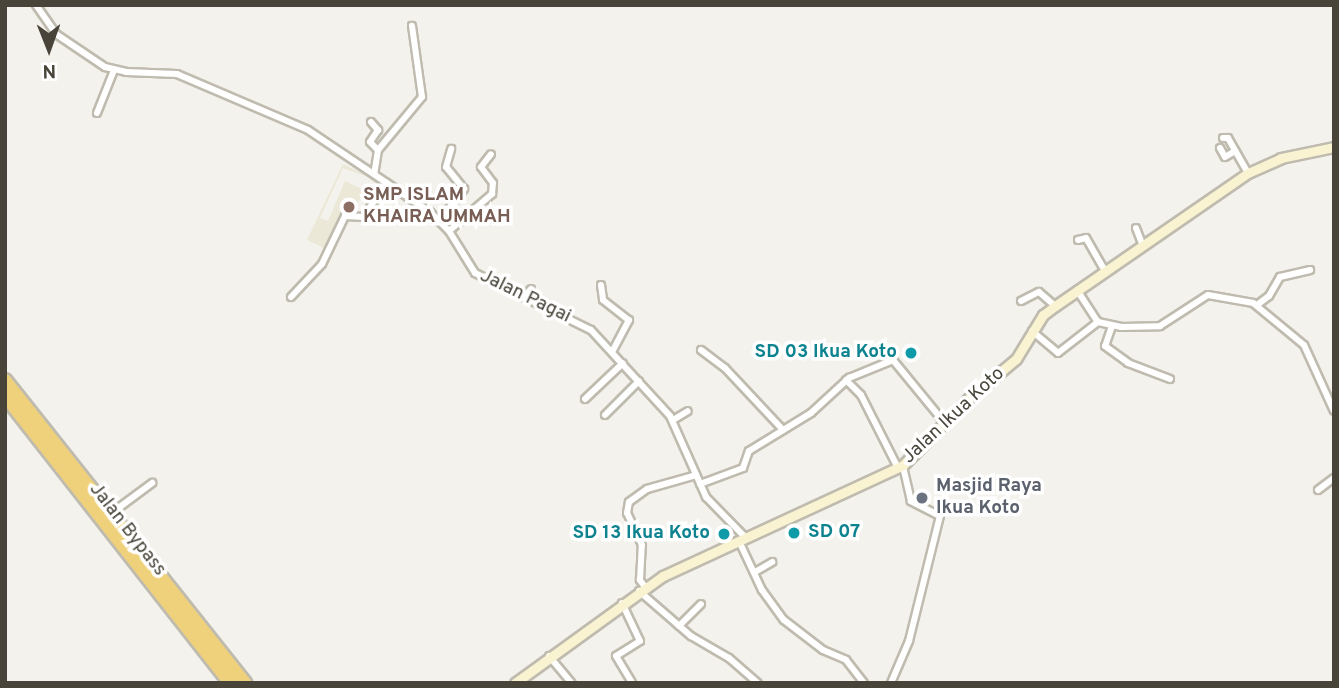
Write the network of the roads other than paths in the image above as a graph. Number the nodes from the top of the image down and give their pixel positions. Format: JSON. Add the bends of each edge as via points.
{"nodes":[{"id":1,"x":36,"y":5,"type":"edge"},
{"id":2,"x":412,"y":26,"type":"dead end"},
{"id":3,"x":114,"y":70,"type":"junction"},
{"id":4,"x":97,"y":113,"type":"dead end"},
{"id":5,"x":371,"y":122,"type":"dead end"},
{"id":6,"x":1223,"y":138,"type":"dead end"},
{"id":7,"x":1334,"y":147,"type":"edge"},
{"id":8,"x":1220,"y":148,"type":"dead end"},
{"id":9,"x":451,"y":149,"type":"dead end"},
{"id":10,"x":378,"y":150,"type":"junction"},
{"id":11,"x":1235,"y":151,"type":"junction"},
{"id":12,"x":491,"y":154,"type":"dead end"},
{"id":13,"x":1248,"y":173,"type":"junction"},
{"id":14,"x":374,"y":174,"type":"junction"},
{"id":15,"x":386,"y":182,"type":"junction"},
{"id":16,"x":439,"y":221,"type":"junction"},
{"id":17,"x":1136,"y":228,"type":"dead end"},
{"id":18,"x":449,"y":231,"type":"junction"},
{"id":19,"x":1078,"y":240,"type":"dead end"},
{"id":20,"x":1143,"y":247,"type":"junction"},
{"id":21,"x":1310,"y":270,"type":"dead end"},
{"id":22,"x":1105,"y":271,"type":"junction"},
{"id":23,"x":601,"y":285,"type":"dead end"},
{"id":24,"x":531,"y":289,"type":"dead end"},
{"id":25,"x":1077,"y":290,"type":"junction"},
{"id":26,"x":291,"y":297,"type":"dead end"},
{"id":27,"x":523,"y":298,"type":"junction"},
{"id":28,"x":1021,"y":301,"type":"dead end"},
{"id":29,"x":1256,"y":305,"type":"junction"},
{"id":30,"x":1055,"y":306,"type":"junction"},
{"id":31,"x":1098,"y":322,"type":"junction"},
{"id":32,"x":1112,"y":326,"type":"junction"},
{"id":33,"x":1032,"y":331,"type":"junction"},
{"id":34,"x":701,"y":350,"type":"dead end"},
{"id":35,"x":612,"y":352,"type":"junction"},
{"id":36,"x":623,"y":363,"type":"junction"},
{"id":37,"x":1170,"y":379,"type":"dead end"},
{"id":38,"x":5,"y":380,"type":"edge"},
{"id":39,"x":846,"y":380,"type":"junction"},
{"id":40,"x":639,"y":381,"type":"junction"},
{"id":41,"x":5,"y":396,"type":"edge"},
{"id":42,"x":584,"y":399,"type":"dead end"},
{"id":43,"x":688,"y":411,"type":"dead end"},
{"id":44,"x":1334,"y":411,"type":"edge"},
{"id":45,"x":605,"y":415,"type":"dead end"},
{"id":46,"x":673,"y":420,"type":"junction"},
{"id":47,"x":944,"y":422,"type":"junction"},
{"id":48,"x":783,"y":430,"type":"junction"},
{"id":49,"x":900,"y":467,"type":"junction"},
{"id":50,"x":696,"y":475,"type":"junction"},
{"id":51,"x":1334,"y":478,"type":"edge"},
{"id":52,"x":152,"y":483,"type":"dead end"},
{"id":53,"x":700,"y":484,"type":"junction"},
{"id":54,"x":1318,"y":490,"type":"dead end"},
{"id":55,"x":113,"y":512,"type":"junction"},
{"id":56,"x":742,"y":540,"type":"junction"},
{"id":57,"x":772,"y":562,"type":"dead end"},
{"id":58,"x":755,"y":572,"type":"junction"},
{"id":59,"x":642,"y":589,"type":"junction"},
{"id":60,"x":622,"y":603,"type":"junction"},
{"id":61,"x":701,"y":604,"type":"dead end"},
{"id":62,"x":679,"y":626,"type":"junction"},
{"id":63,"x":548,"y":656,"type":"junction"},
{"id":64,"x":237,"y":681,"type":"edge"},
{"id":65,"x":515,"y":683,"type":"edge"},
{"id":66,"x":572,"y":683,"type":"edge"},
{"id":67,"x":632,"y":683,"type":"edge"},
{"id":68,"x":758,"y":683,"type":"edge"},
{"id":69,"x":864,"y":683,"type":"edge"},
{"id":70,"x":891,"y":683,"type":"edge"}],
"edges":[{"from":1,"to":3,"type":"street","name":"Jalan Pagai","via":[[56,34]]},
{"from":2,"to":10,"type":"street","via":[[422,97]]},
{"from":3,"to":4,"type":"street"},
{"from":3,"to":14,"type":"street","name":"Jalan Pagai","via":[[177,74],[203,84],[308,130]]},
{"from":5,"to":10,"type":"street","via":[[378,130],[370,143]]},
{"from":6,"to":11,"type":"street","via":[[1228,138]]},
{"from":7,"to":13,"type":"street","name":"Jalan Ikua Koto","via":[[1282,158]]},
{"from":8,"to":11,"type":"street","via":[[1226,157]]},
{"from":9,"to":16,"type":"street","via":[[446,167],[464,189]]},
{"from":10,"to":14,"type":"street"},
{"from":11,"to":13,"type":"street"},
{"from":12,"to":18,"type":"street","via":[[481,167],[493,183],[492,194]]},
{"from":13,"to":20,"type":"street","name":"Jalan Ikua Koto"},
{"from":14,"to":15,"type":"street","name":"Jalan Pagai"},
{"from":15,"to":16,"type":"street","name":"Jalan Pagai"},
{"from":15,"to":26,"type":"street","via":[[364,217],[345,216],[322,264]]},
{"from":16,"to":18,"type":"street","name":"Jalan Pagai"},
{"from":17,"to":20,"type":"street"},
{"from":18,"to":27,"type":"street","name":"Jalan Pagai","via":[[471,270]]},
{"from":19,"to":22,"type":"street","via":[[1086,237]]},
{"from":20,"to":22,"type":"street","name":"Jalan Ikua Koto"},
{"from":21,"to":29,"type":"street","via":[[1280,277],[1269,296]]},
{"from":22,"to":25,"type":"street","name":"Jalan Ikua Koto"},
{"from":23,"to":35,"type":"street","via":[[603,300],[629,320]]},
{"from":24,"to":27,"type":"street"},
{"from":25,"to":30,"type":"street","name":"Jalan Ikua Koto"},
{"from":25,"to":31,"type":"street"},
{"from":27,"to":35,"type":"street","name":"Jalan Pagai","via":[[591,330]]},
{"from":28,"to":30,"type":"street","via":[[1040,292]]},
{"from":29,"to":32,"type":"street","via":[[1208,295],[1154,327]]},
{"from":29,"to":44,"type":"street","via":[[1304,345]]},
{"from":30,"to":33,"type":"street","name":"Jalan Ikua Koto"},
{"from":31,"to":32,"type":"street"},
{"from":31,"to":33,"type":"street","via":[[1058,353]]},
{"from":32,"to":37,"type":"street","via":[[1105,346],[1128,363]]},
{"from":33,"to":47,"type":"street","name":"Jalan Ikua Koto","via":[[1016,359]]},
{"from":34,"to":48,"type":"street","via":[[725,368]]},
{"from":35,"to":36,"type":"street","name":"Jalan Pagai"},
{"from":36,"to":40,"type":"street","name":"Jalan Pagai"},
{"from":36,"to":42,"type":"street"},
{"from":38,"to":55,"type":"highway","name":"Jalan Bypass"},
{"from":39,"to":47,"type":"street","via":[[896,360]]},
{"from":39,"to":48,"type":"street","via":[[811,414]]},
{"from":39,"to":49,"type":"street","via":[[861,395]]},
{"from":40,"to":45,"type":"street"},
{"from":40,"to":46,"type":"street","name":"Jalan Pagai"},
{"from":41,"to":64,"type":"highway"},
{"from":43,"to":46,"type":"street"},
{"from":46,"to":50,"type":"street","name":"Jalan Pagai"},
{"from":47,"to":49,"type":"street","name":"Jalan Ikua Koto"},
{"from":48,"to":53,"type":"street","via":[[746,453],[743,468]]},
{"from":49,"to":56,"type":"street","name":"Jalan Ikua Koto"},
{"from":49,"to":70,"type":"street","via":[[911,501],[940,516],[909,641]]},
{"from":50,"to":53,"type":"street","name":"Jalan Pagai"},
{"from":50,"to":59,"type":"street","via":[[647,489],[629,502],[627,513],[642,545]]},
{"from":51,"to":54,"type":"street"},
{"from":52,"to":55,"type":"street"},
{"from":53,"to":56,"type":"street","name":"Jalan Pagai"},
{"from":55,"to":64,"type":"highway","name":"Jalan Bypass"},
{"from":56,"to":58,"type":"street","name":"Jalan Pagai"},
{"from":56,"to":59,"type":"street","name":"Jalan Ikua Koto"},
{"from":57,"to":58,"type":"street"},
{"from":58,"to":69,"type":"street","name":"Jalan Pagai","via":[[762,590],[788,624],[846,660]]},
{"from":59,"to":60,"type":"street","name":"Jalan Ikua Koto"},
{"from":59,"to":62,"type":"street"},
{"from":60,"to":63,"type":"street","name":"Jalan Ikua Koto"},
{"from":60,"to":67,"type":"street","via":[[640,642],[617,656]]},
{"from":61,"to":62,"type":"street"},
{"from":62,"to":68,"type":"street"},
{"from":63,"to":65,"type":"street","name":"Jalan Ikua Koto"},
{"from":63,"to":66,"type":"street"}]}
